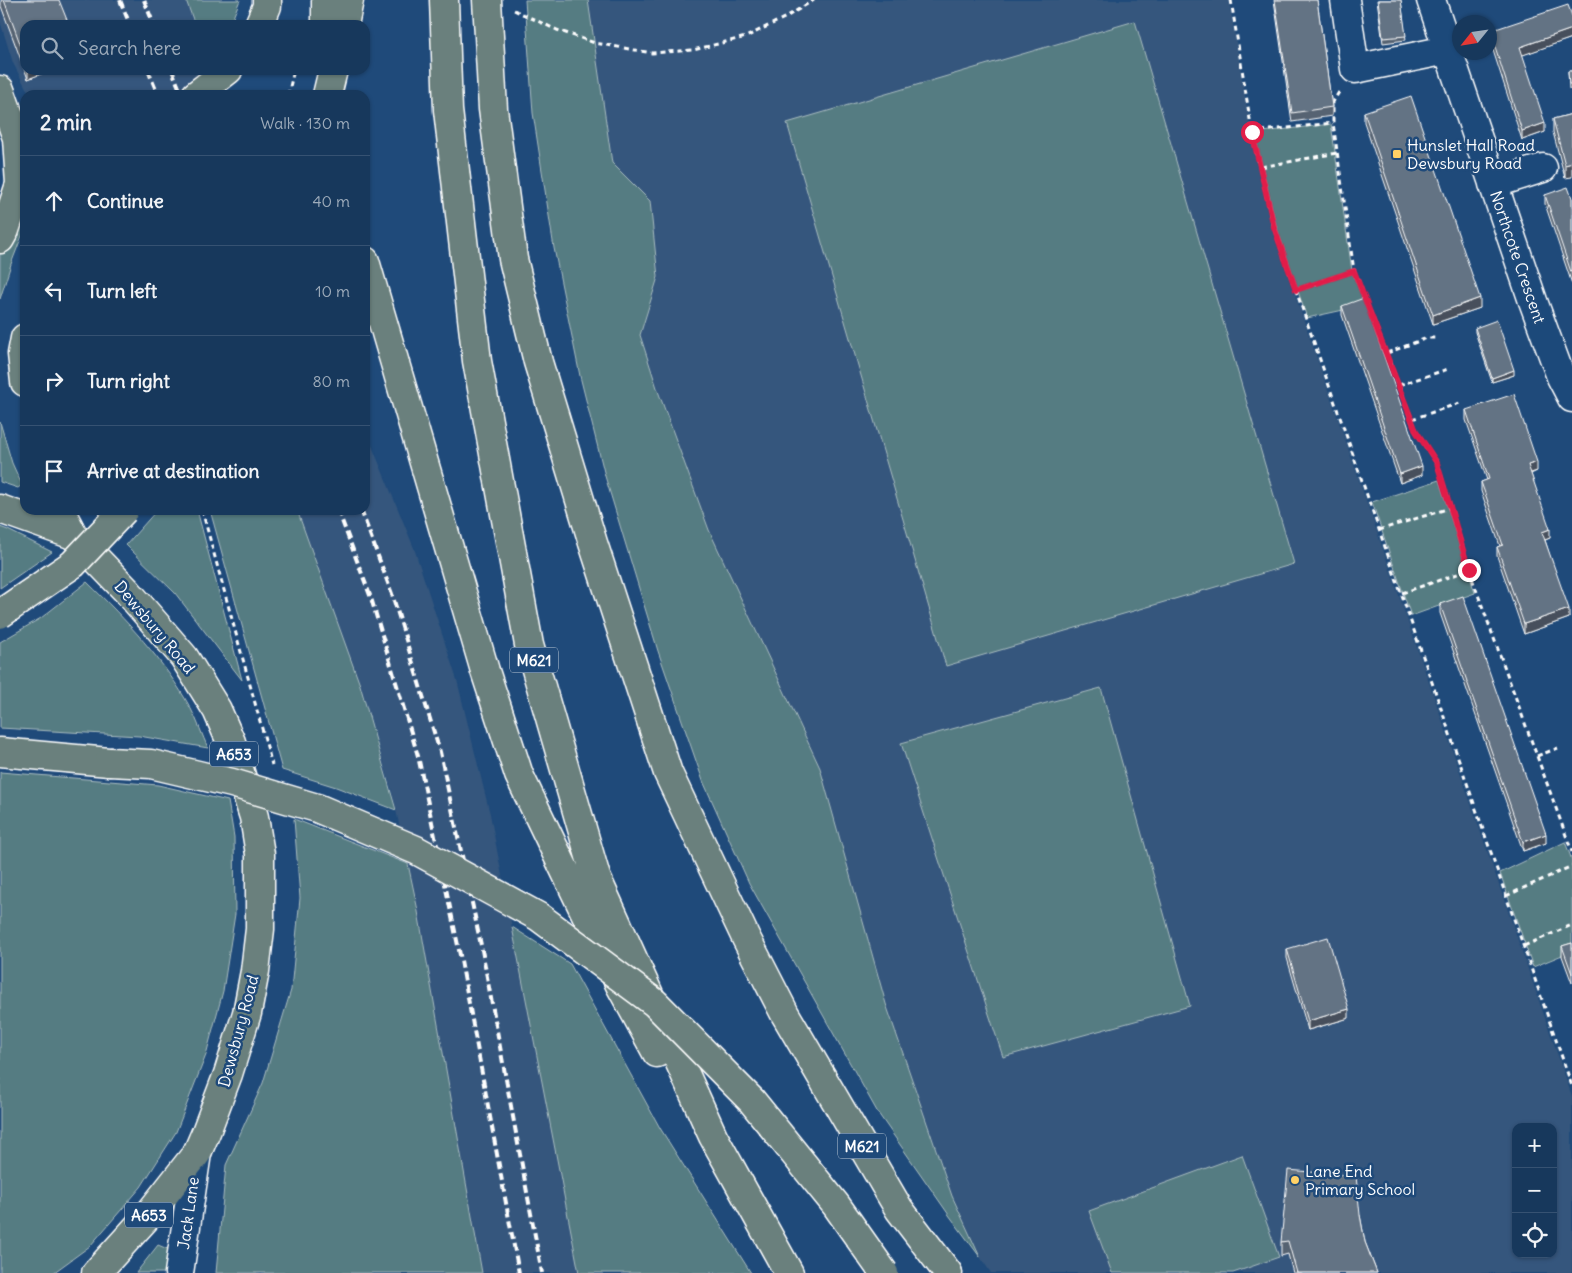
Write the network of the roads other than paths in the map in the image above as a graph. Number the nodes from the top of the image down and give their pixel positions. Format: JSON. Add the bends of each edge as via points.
{"nodes":[{"id":1,"x":267,"y":0,"type":"edge"},
{"id":2,"x":326,"y":0,"type":"edge"},
{"id":3,"x":349,"y":0,"type":"edge"},
{"id":4,"x":444,"y":0,"type":"edge"},
{"id":5,"x":1345,"y":0,"type":"edge"},
{"id":6,"x":1430,"y":0,"type":"edge"},
{"id":7,"x":499,"y":4,"type":"edge"},
{"id":8,"x":261,"y":20,"type":"edge"},
{"id":9,"x":326,"y":20,"type":"edge"},
{"id":10,"x":345,"y":20,"type":"edge"},
{"id":11,"x":1447,"y":50,"type":"junction"},
{"id":12,"x":222,"y":75,"type":"edge"},
{"id":13,"x":329,"y":75,"type":"edge"},
{"id":14,"x":332,"y":75,"type":"edge"},
{"id":15,"x":202,"y":90,"type":"edge"},
{"id":16,"x":328,"y":90,"type":"edge"},
{"id":17,"x":330,"y":90,"type":"edge"},
{"id":18,"x":2,"y":96,"type":"edge"},
{"id":19,"x":20,"y":116,"type":"edge"},
{"id":20,"x":1544,"y":168,"type":"dead end"},
{"id":21,"x":1493,"y":184,"type":"junction"},
{"id":22,"x":0,"y":239,"type":"edge"},
{"id":23,"x":370,"y":278,"type":"edge"},
{"id":24,"x":1572,"y":398,"type":"edge"},
{"id":25,"x":0,"y":509,"type":"edge"},
{"id":26,"x":63,"y":515,"type":"edge"},
{"id":27,"x":119,"y":515,"type":"edge"},
{"id":28,"x":73,"y":535,"type":"junction"},
{"id":29,"x":0,"y":614,"type":"edge"},
{"id":30,"x":0,"y":752,"type":"edge"},
{"id":31,"x":197,"y":1153,"type":"junction"},
{"id":32,"x":96,"y":1273,"type":"edge"},
{"id":33,"x":179,"y":1273,"type":"edge"},
{"id":34,"x":789,"y":1273,"type":"edge"},
{"id":35,"x":884,"y":1273,"type":"edge"},
{"id":36,"x":948,"y":1273,"type":"edge"}],
"edges":[{"from":1,"to":8,"type":"main road"},
{"from":2,"to":9,"type":"main road"},
{"from":3,"to":10,"type":"main road"},
{"from":4,"to":34,"type":"main road","number":"M621","via":[[448,110],[477,361],[529,645],[596,877],[712,1136]]},
{"from":5,"to":11,"type":"street","via":[[1355,69]]},
{"from":6,"to":11,"type":"street","name":"Northcote Crescent"},
{"from":7,"to":36,"type":"main road","number":"M621","via":[[494,109],[513,259],[541,372],[668,773],[785,1014],[899,1209]]},
{"from":11,"to":21,"type":"street","name":"Northcote Crescent"},
{"from":12,"to":15,"type":"main road"},
{"from":13,"to":17,"type":"main road"},
{"from":14,"to":16,"type":"main road","bridge":true},
{"from":18,"to":19,"type":"main road"},
{"from":18,"to":22,"type":"main road","via":[[17,138],[20,184]]},
{"from":20,"to":21,"type":"street"},
{"from":21,"to":24,"type":"street","name":"Northcote Crescent","via":[[1561,378]]},
{"from":23,"to":34,"type":"main road","via":[[485,671],[519,775],[620,985],[714,1156]]},
{"from":25,"to":28,"type":"main road","number":"A653"},
{"from":26,"to":28,"type":"main road","name":"Dewsbury Road","number":"A653"},
{"from":27,"to":29,"type":"main road","bridge":true,"via":[[73,564]]},
{"from":28,"to":31,"type":"main road","name":"Dewsbury Road","number":"A653","via":[[184,657],[217,710],[231,742],[254,818],[261,887],[255,971],[247,1013],[228,1074]]},
{"from":30,"to":35,"type":"main road","bridge":true,"via":[[150,764],[232,783],[317,808],[416,850],[539,916],[654,1002],[752,1101],[836,1205]]},
{"from":31,"to":32,"type":"main road","name":"Dewsbury Road","number":"A653","via":[[146,1219]]},
{"from":31,"to":33,"type":"street","name":"Jack Lane"}]}
